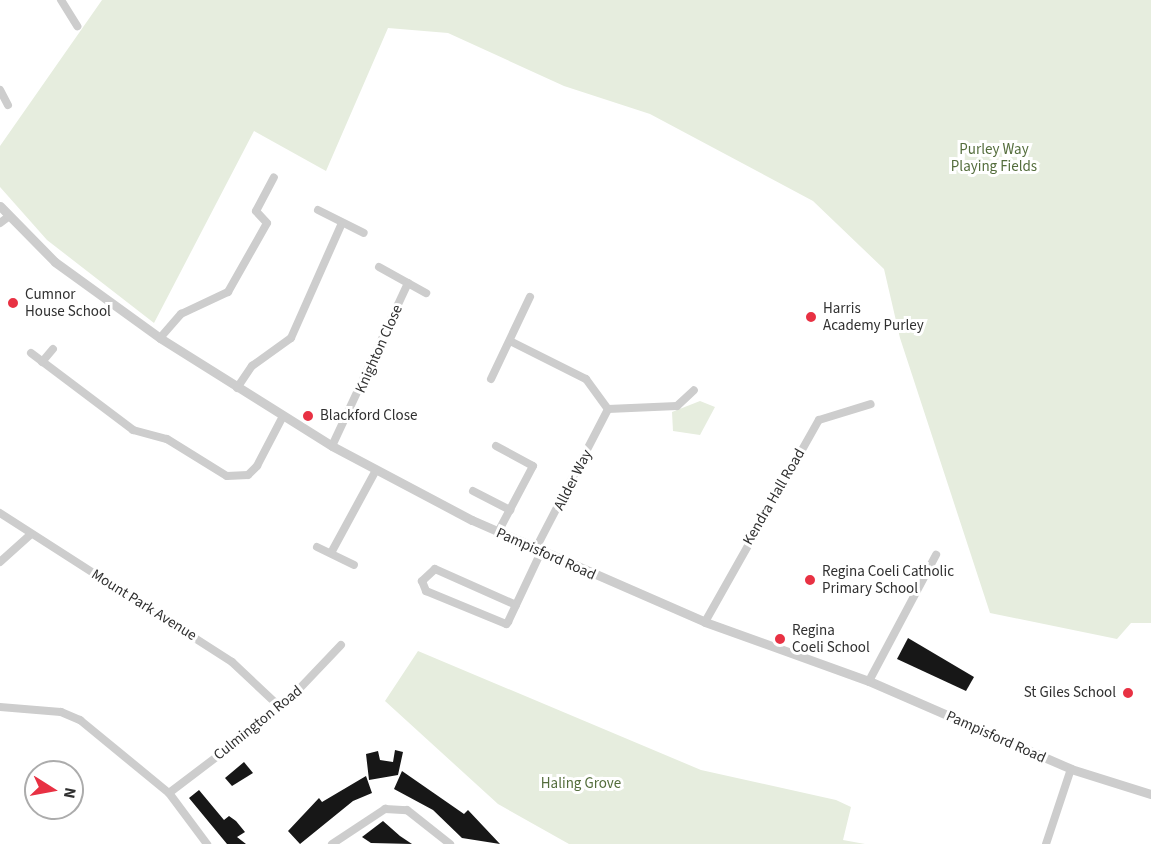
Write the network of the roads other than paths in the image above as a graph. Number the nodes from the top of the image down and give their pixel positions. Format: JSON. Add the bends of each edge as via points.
{"nodes":[{"id":1,"x":61,"y":0,"type":"edge"},
{"id":2,"x":77,"y":26,"type":"dead end"},
{"id":3,"x":0,"y":90,"type":"edge"},
{"id":4,"x":8,"y":105,"type":"dead end"},
{"id":5,"x":274,"y":177,"type":"dead end"},
{"id":6,"x":0,"y":206,"type":"edge"},
{"id":7,"x":318,"y":210,"type":"dead end"},
{"id":8,"x":8,"y":217,"type":"junction"},
{"id":9,"x":0,"y":223,"type":"edge"},
{"id":10,"x":342,"y":223,"type":"junction"},
{"id":11,"x":364,"y":233,"type":"dead end"},
{"id":12,"x":379,"y":267,"type":"dead end"},
{"id":13,"x":408,"y":283,"type":"junction"},
{"id":14,"x":426,"y":293,"type":"dead end"},
{"id":15,"x":530,"y":297,"type":"dead end"},
{"id":16,"x":160,"y":339,"type":"junction"},
{"id":17,"x":510,"y":341,"type":"junction"},
{"id":18,"x":53,"y":349,"type":"dead end"},
{"id":19,"x":31,"y":353,"type":"dead end"},
{"id":20,"x":42,"y":362,"type":"junction"},
{"id":21,"x":491,"y":379,"type":"dead end"},
{"id":22,"x":237,"y":388,"type":"junction"},
{"id":23,"x":694,"y":390,"type":"dead end"},
{"id":24,"x":871,"y":404,"type":"dead end"},
{"id":25,"x":608,"y":409,"type":"junction"},
{"id":26,"x":283,"y":416,"type":"junction"},
{"id":27,"x":332,"y":446,"type":"junction"},
{"id":28,"x":496,"y":446,"type":"dead end"},
{"id":29,"x":376,"y":470,"type":"junction"},
{"id":30,"x":473,"y":491,"type":"dead end"},
{"id":31,"x":510,"y":510,"type":"junction"},
{"id":32,"x":0,"y":513,"type":"edge"},
{"id":33,"x":498,"y":532,"type":"junction"},
{"id":34,"x":30,"y":535,"type":"junction"},
{"id":35,"x":317,"y":547,"type":"dead end"},
{"id":36,"x":538,"y":551,"type":"junction"},
{"id":37,"x":331,"y":553,"type":"junction"},
{"id":38,"x":936,"y":555,"type":"dead end"},
{"id":39,"x":0,"y":562,"type":"edge"},
{"id":40,"x":354,"y":565,"type":"dead end"},
{"id":41,"x":516,"y":604,"type":"junction"},
{"id":42,"x":705,"y":622,"type":"junction"},
{"id":43,"x":340,"y":645,"type":"dead end"},
{"id":44,"x":869,"y":681,"type":"junction"},
{"id":45,"x":0,"y":707,"type":"edge"},
{"id":46,"x":281,"y":708,"type":"junction"},
{"id":47,"x":1071,"y":769,"type":"junction"},
{"id":48,"x":170,"y":793,"type":"junction"},
{"id":49,"x":1151,"y":794,"type":"edge"},
{"id":50,"x":207,"y":844,"type":"edge"},
{"id":51,"x":332,"y":844,"type":"edge"},
{"id":52,"x":450,"y":844,"type":"edge"},
{"id":53,"x":1046,"y":844,"type":"edge"}],
"edges":[{"from":1,"to":2,"type":"street"},
{"from":3,"to":4,"type":"street"},
{"from":5,"to":16,"type":"street","via":[[256,211],[267,223],[228,292],[181,314]]},
{"from":6,"to":8,"type":"street","name":"Pampisford Road"},
{"from":7,"to":10,"type":"street"},
{"from":8,"to":9,"type":"street"},
{"from":8,"to":16,"type":"street","name":"Pampisford Road","via":[[55,262]]},
{"from":10,"to":11,"type":"street"},
{"from":10,"to":22,"type":"street","via":[[291,338],[252,366]]},
{"from":12,"to":13,"type":"street"},
{"from":13,"to":14,"type":"street"},
{"from":13,"to":27,"type":"street","name":"Knighton Close"},
{"from":15,"to":17,"type":"street"},
{"from":16,"to":22,"type":"street","name":"Pampisford Road"},
{"from":17,"to":21,"type":"street"},
{"from":17,"to":25,"type":"street","via":[[586,379]]},
{"from":18,"to":20,"type":"street"},
{"from":19,"to":20,"type":"street"},
{"from":20,"to":26,"type":"street","via":[[133,430],[167,439],[227,476],[248,475],[257,466]]},
{"from":22,"to":26,"type":"street","name":"Pampisford Road"},
{"from":23,"to":25,"type":"street","via":[[677,406]]},
{"from":24,"to":42,"type":"street","name":"Kendra Hall Road","via":[[819,420]]},
{"from":25,"to":36,"type":"street","name":"Allder Way"},
{"from":26,"to":27,"type":"street","name":"Pampisford Road"},
{"from":27,"to":29,"type":"street","name":"Pampisford Road"},
{"from":28,"to":31,"type":"street","via":[[533,466]]},
{"from":29,"to":33,"type":"street","name":"Pampisford Road"},
{"from":29,"to":37,"type":"street"},
{"from":30,"to":31,"type":"street"},
{"from":31,"to":33,"type":"street"},
{"from":32,"to":34,"type":"street","name":"Mount Park Avenue"},
{"from":33,"to":36,"type":"street","name":"Pampisford Road"},
{"from":34,"to":39,"type":"street"},
{"from":34,"to":46,"type":"street","name":"Mount Park Avenue","via":[[214,649]]},
{"from":35,"to":37,"type":"street"},
{"from":36,"to":41,"type":"street","name":"Allder Way"},
{"from":36,"to":42,"type":"street","name":"Pampisford Road"},
{"from":37,"to":40,"type":"street"},
{"from":38,"to":44,"type":"street"},
{"from":41,"to":41,"type":"street","name":"Allder Way","via":[[437,570],[424,576],[426,591],[499,624],[508,622]]},
{"from":42,"to":44,"type":"street","name":"Pampisford Road"},
{"from":43,"to":46,"type":"street","name":"Culmington Road"},
{"from":44,"to":47,"type":"street","name":"Pampisford Road"},
{"from":45,"to":48,"type":"street","via":[[70,714]]},
{"from":46,"to":48,"type":"street","name":"Culmington Road"},
{"from":47,"to":49,"type":"street","name":"Pampisford Road"},
{"from":47,"to":53,"type":"street"},
{"from":48,"to":50,"type":"street"},
{"from":51,"to":52,"type":"street","via":[[385,809],[407,810]]}]}
